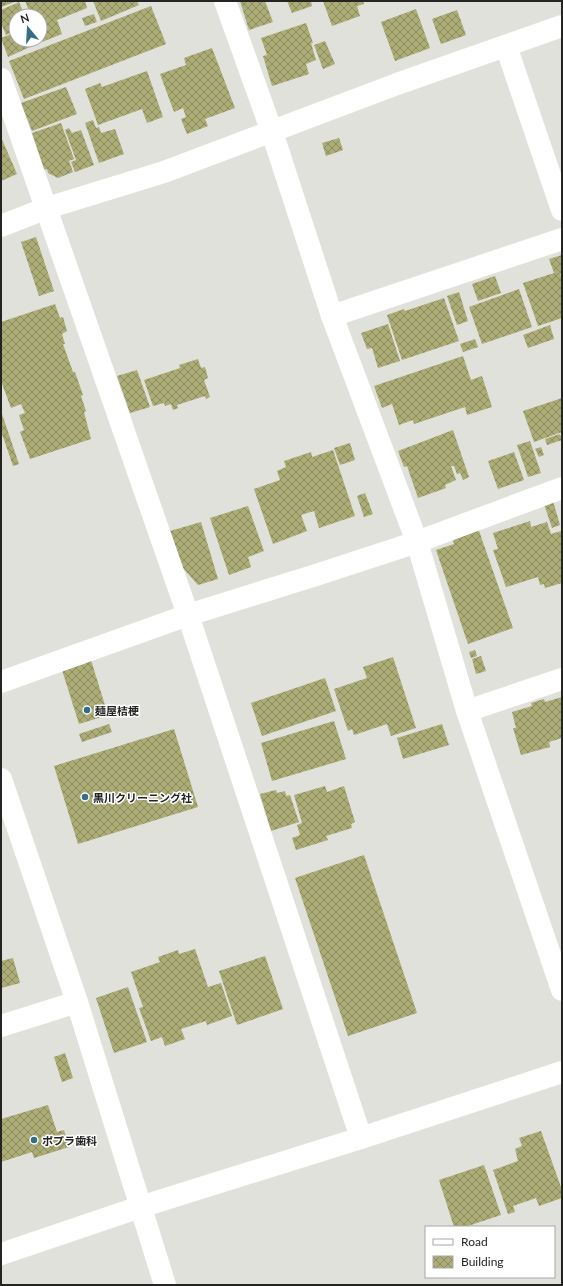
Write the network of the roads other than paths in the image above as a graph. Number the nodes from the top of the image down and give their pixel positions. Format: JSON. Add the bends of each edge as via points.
{"nodes":[{"id":1,"x":225,"y":1,"type":"edge"},
{"id":2,"x":562,"y":26,"type":"edge"},
{"id":3,"x":506,"y":46,"type":"junction"},
{"id":4,"x":1,"y":79,"type":"edge"},
{"id":5,"x":272,"y":132,"type":"junction"},
{"id":6,"x":46,"y":208,"type":"junction"},
{"id":7,"x":562,"y":210,"type":"edge"},
{"id":8,"x":1,"y":226,"type":"edge"},
{"id":9,"x":562,"y":239,"type":"edge"},
{"id":10,"x":332,"y":316,"type":"junction"},
{"id":11,"x":562,"y":488,"type":"edge"},
{"id":12,"x":417,"y":542,"type":"junction"},
{"id":13,"x":188,"y":615,"type":"junction"},
{"id":14,"x":562,"y":679,"type":"edge"},
{"id":15,"x":1,"y":682,"type":"edge"},
{"id":16,"x":467,"y":711,"type":"junction"},
{"id":17,"x":1,"y":779,"type":"edge"},
{"id":18,"x":562,"y":990,"type":"edge"},
{"id":19,"x":77,"y":1002,"type":"junction"},
{"id":20,"x":1,"y":1026,"type":"edge"},
{"id":21,"x":562,"y":1072,"type":"edge"},
{"id":22,"x":361,"y":1138,"type":"junction"},
{"id":23,"x":140,"y":1207,"type":"junction"},
{"id":24,"x":1,"y":1254,"type":"edge"},
{"id":25,"x":165,"y":1285,"type":"edge"}],
"edges":[{"from":1,"to":5,"type":"street"},
{"from":2,"to":3,"type":"street"},
{"from":3,"to":5,"type":"street"},
{"from":3,"to":7,"type":"street"},
{"from":4,"to":6,"type":"street"},
{"from":5,"to":6,"type":"street","via":[[164,172]]},
{"from":5,"to":10,"type":"street"},
{"from":6,"to":8,"type":"street"},
{"from":6,"to":13,"type":"street"},
{"from":9,"to":10,"type":"street"},
{"from":10,"to":12,"type":"street"},
{"from":11,"to":12,"type":"street"},
{"from":12,"to":13,"type":"street"},
{"from":12,"to":16,"type":"street"},
{"from":13,"to":15,"type":"street"},
{"from":13,"to":22,"type":"street"},
{"from":14,"to":16,"type":"street"},
{"from":16,"to":18,"type":"street"},
{"from":17,"to":19,"type":"street"},
{"from":19,"to":20,"type":"street"},
{"from":19,"to":23,"type":"street"},
{"from":21,"to":22,"type":"street"},
{"from":22,"to":23,"type":"street"},
{"from":23,"to":24,"type":"street"},
{"from":23,"to":25,"type":"street"}]}
